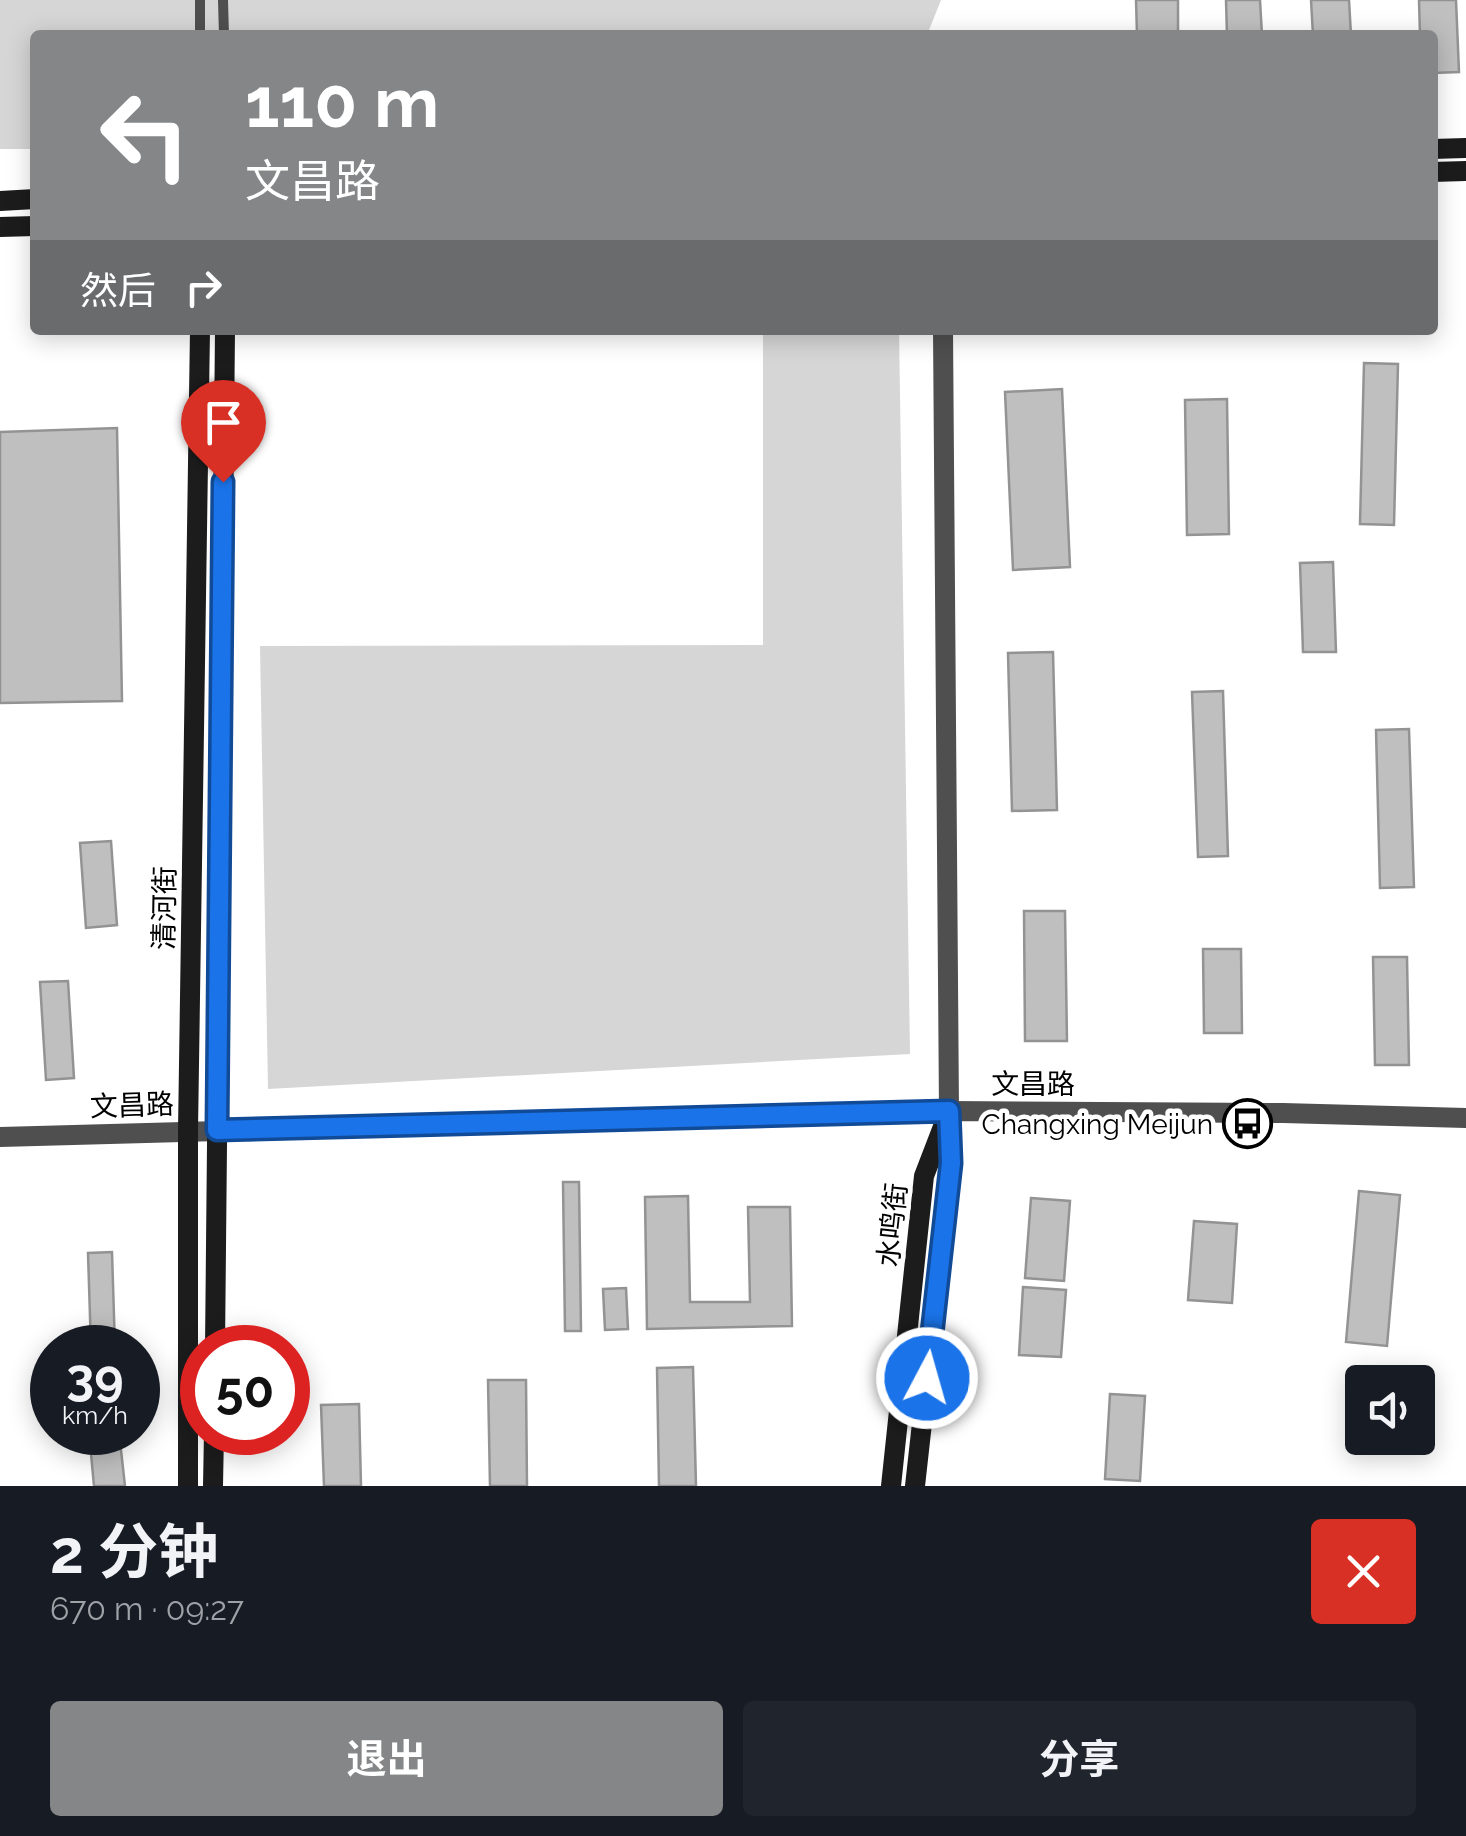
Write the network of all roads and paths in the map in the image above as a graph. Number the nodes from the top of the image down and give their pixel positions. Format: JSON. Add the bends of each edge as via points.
{"nodes":[{"id":1,"x":200,"y":0,"type":"edge"},
{"id":2,"x":223,"y":0,"type":"edge"},
{"id":3,"x":200,"y":30,"type":"edge"},
{"id":4,"x":224,"y":30,"type":"edge"},
{"id":5,"x":1466,"y":148,"type":"edge"},
{"id":6,"x":1438,"y":150,"type":"edge"},
{"id":7,"x":1466,"y":171,"type":"edge"},
{"id":8,"x":1438,"y":172,"type":"edge"},
{"id":9,"x":30,"y":199,"type":"edge"},
{"id":10,"x":0,"y":201,"type":"edge"},
{"id":11,"x":30,"y":226,"type":"edge"},
{"id":12,"x":0,"y":228,"type":"edge"},
{"id":13,"x":200,"y":335,"type":"edge"},
{"id":14,"x":225,"y":335,"type":"edge"},
{"id":15,"x":943,"y":335,"type":"edge"},
{"id":16,"x":949,"y":1111,"type":"junction"},
{"id":17,"x":1466,"y":1118,"type":"edge"},
{"id":18,"x":217,"y":1130,"type":"junction"},
{"id":19,"x":188,"y":1131,"type":"junction"},
{"id":20,"x":0,"y":1136,"type":"edge"},
{"id":21,"x":215,"y":1325,"type":"edge"},
{"id":22,"x":214,"y":1455,"type":"edge"},
{"id":23,"x":188,"y":1486,"type":"edge"},
{"id":24,"x":213,"y":1486,"type":"edge"},
{"id":25,"x":892,"y":1486,"type":"edge"},
{"id":26,"x":915,"y":1486,"type":"edge"}],
"edges":[{"from":1,"to":3,"type":"lane"},
{"from":2,"to":4,"type":"lane"},
{"from":5,"to":6,"type":"main road"},
{"from":7,"to":8,"type":"main road"},
{"from":9,"to":10,"type":"main road"},
{"from":11,"to":12,"type":"main road"},
{"from":13,"to":19,"type":"main road","name":"清河街"},
{"from":14,"to":18,"type":"main road","name":"清河街"},
{"from":15,"to":16,"type":"street"},
{"from":16,"to":17,"type":"street","name":"文昌路"},
{"from":16,"to":18,"type":"street","name":"文昌路"},
{"from":16,"to":25,"type":"main road","name":"水鸣街","via":[[924,1176]]},
{"from":16,"to":26,"type":"main road","name":"水鸣街","via":[[951,1163]]},
{"from":18,"to":19,"type":"street","name":"文昌路"},
{"from":18,"to":21,"type":"main road","name":"清河街"},
{"from":19,"to":20,"type":"street","name":"文昌路"},
{"from":19,"to":23,"type":"main road","name":"清河街"},
{"from":22,"to":24,"type":"main road"}]}
